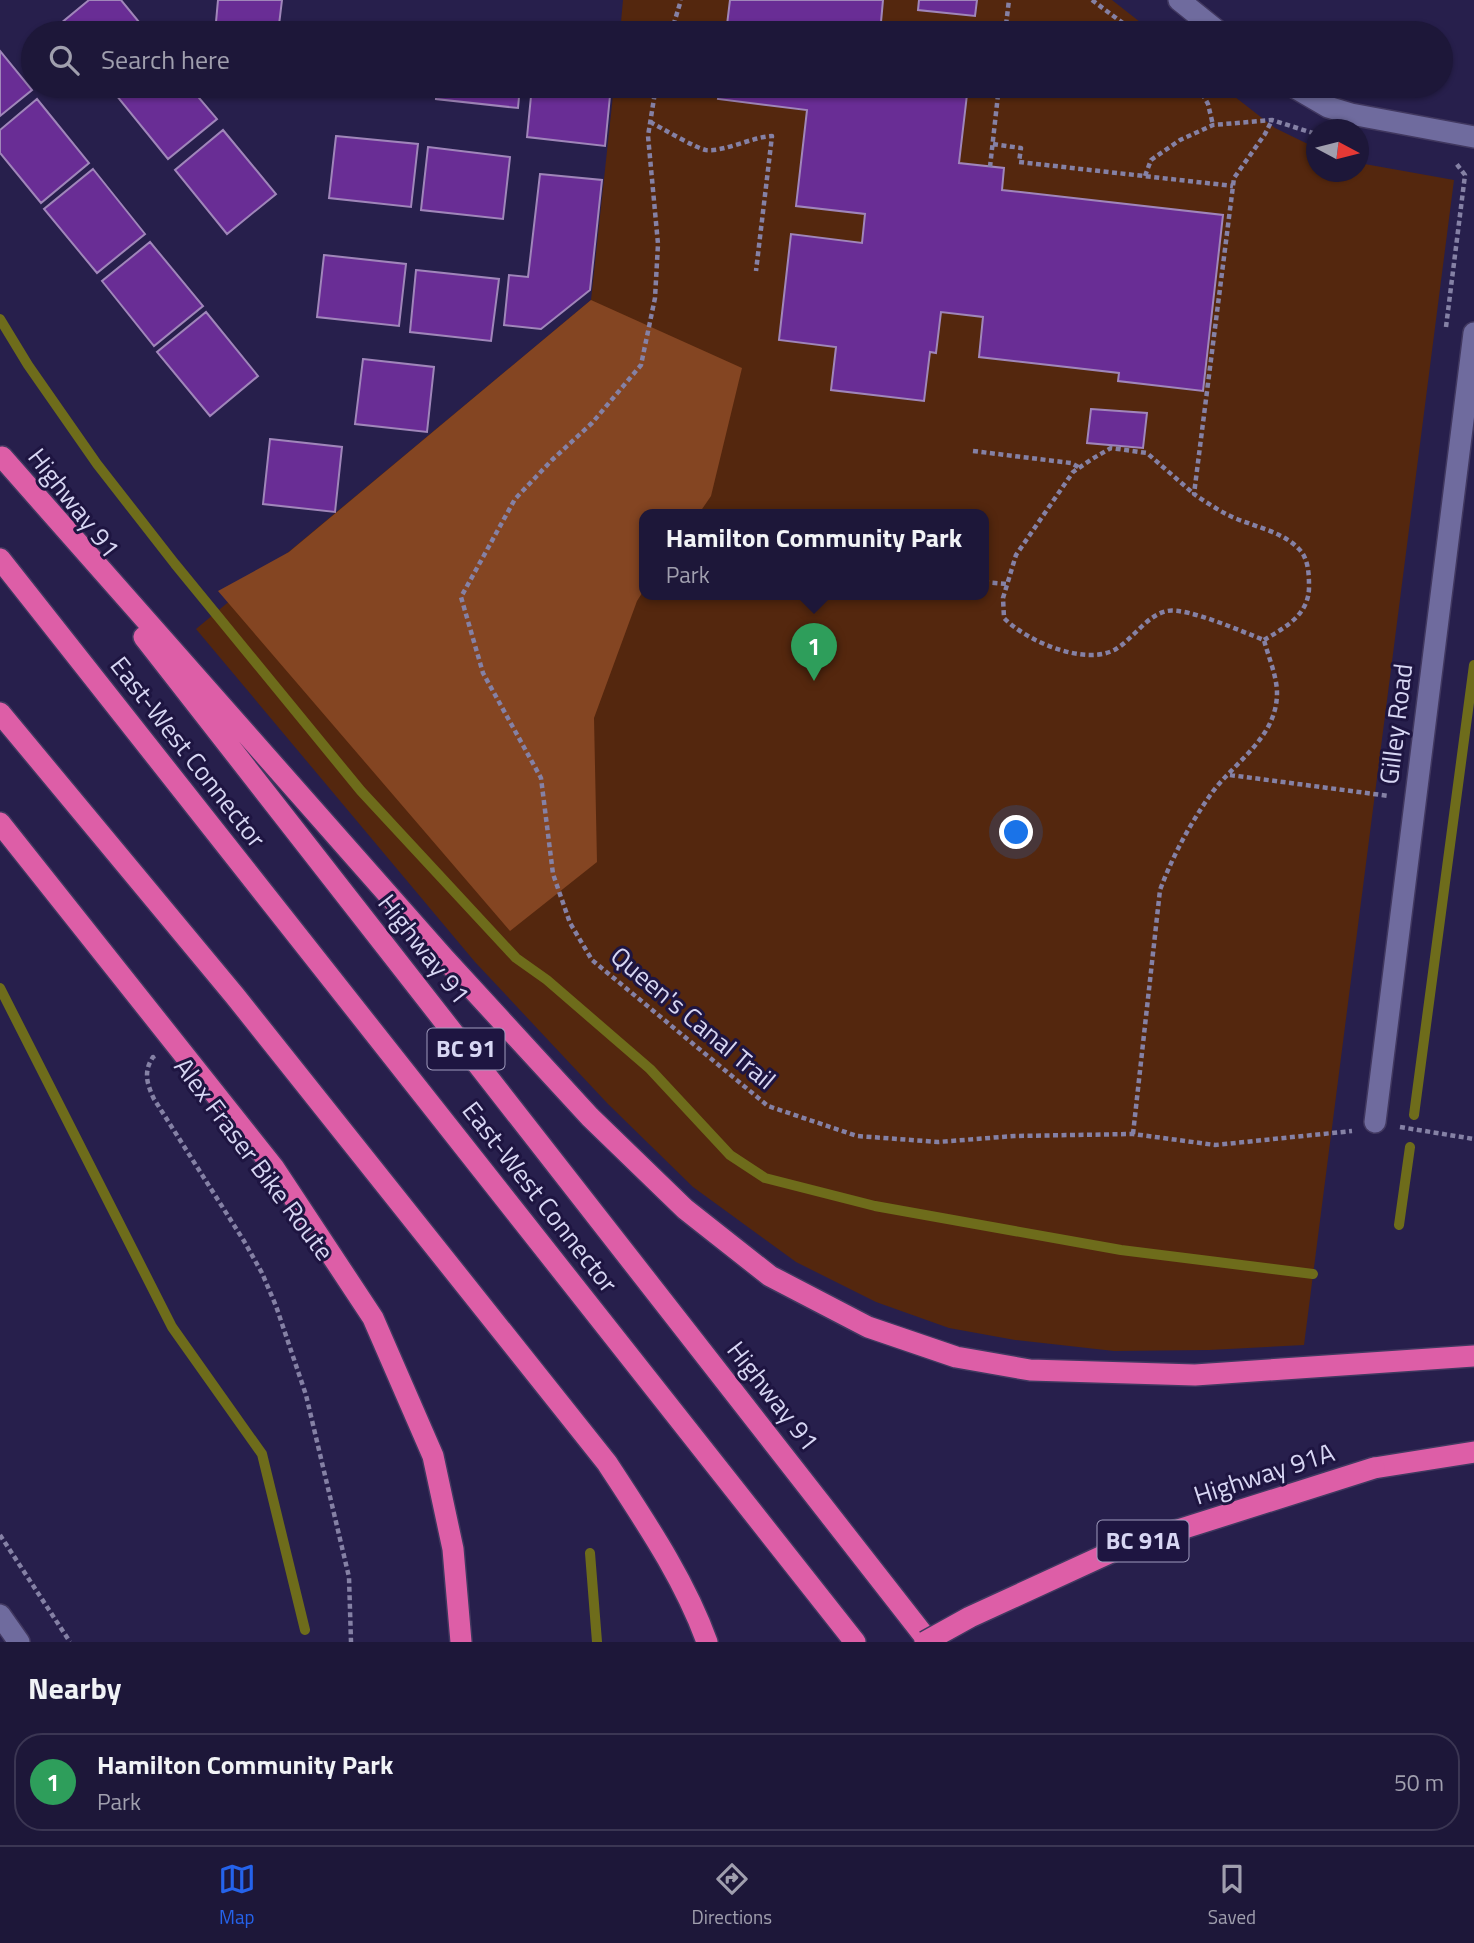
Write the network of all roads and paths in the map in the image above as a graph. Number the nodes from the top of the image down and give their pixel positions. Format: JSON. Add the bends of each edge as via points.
{"nodes":[{"id":1,"x":681,"y":0,"type":"edge"},
{"id":2,"x":1009,"y":0,"type":"edge"},
{"id":3,"x":1093,"y":0,"type":"edge"},
{"id":4,"x":1179,"y":0,"type":"edge"},
{"id":5,"x":675,"y":21,"type":"edge"},
{"id":6,"x":1006,"y":21,"type":"edge"},
{"id":7,"x":1120,"y":21,"type":"edge"},
{"id":8,"x":1205,"y":21,"type":"edge"},
{"id":9,"x":654,"y":98,"type":"edge"},
{"id":10,"x":998,"y":98,"type":"edge"},
{"id":11,"x":1205,"y":98,"type":"edge"},
{"id":12,"x":1313,"y":98,"type":"edge"},
{"id":13,"x":1272,"y":120,"type":"junction"},
{"id":14,"x":650,"y":122,"type":"junction"},
{"id":15,"x":1213,"y":125,"type":"junction"},
{"id":16,"x":1306,"y":131,"type":"edge"},
{"id":17,"x":1474,"y":137,"type":"edge"},
{"id":18,"x":993,"y":144,"type":"junction"},
{"id":19,"x":1445,"y":157,"type":"dead end"},
{"id":20,"x":990,"y":167,"type":"dead end"},
{"id":21,"x":1144,"y":176,"type":"junction"},
{"id":22,"x":1233,"y":186,"type":"junction"},
{"id":23,"x":756,"y":271,"type":"dead end"},
{"id":24,"x":1446,"y":330,"type":"dead end"},
{"id":25,"x":1474,"y":333,"type":"edge"},
{"id":26,"x":973,"y":451,"type":"dead end"},
{"id":27,"x":1,"y":455,"type":"edge"},
{"id":28,"x":1080,"y":468,"type":"junction"},
{"id":29,"x":1194,"y":494,"type":"junction"},
{"id":30,"x":0,"y":559,"type":"edge"},
{"id":31,"x":989,"y":582,"type":"edge"},
{"id":32,"x":1007,"y":584,"type":"junction"},
{"id":33,"x":1264,"y":640,"type":"junction"},
{"id":34,"x":0,"y":713,"type":"edge"},
{"id":35,"x":1230,"y":775,"type":"junction"},
{"id":36,"x":1415,"y":799,"type":"junction"},
{"id":37,"x":0,"y":823,"type":"edge"},
{"id":38,"x":161,"y":1068,"type":"dead end"},
{"id":39,"x":1375,"y":1122,"type":"junction"},
{"id":40,"x":1133,"y":1134,"type":"junction"},
{"id":41,"x":1474,"y":1139,"type":"edge"},
{"id":42,"x":1474,"y":1356,"type":"edge"},
{"id":43,"x":1474,"y":1452,"type":"edge"},
{"id":44,"x":0,"y":1535,"type":"edge"},
{"id":45,"x":0,"y":1615,"type":"edge"},
{"id":46,"x":854,"y":1641,"type":"edge"},
{"id":47,"x":19,"y":1642,"type":"edge"},
{"id":48,"x":70,"y":1642,"type":"edge"},
{"id":49,"x":351,"y":1642,"type":"edge"},
{"id":50,"x":461,"y":1642,"type":"edge"},
{"id":51,"x":707,"y":1642,"type":"edge"},
{"id":52,"x":927,"y":1642,"type":"edge"}],
"edges":[{"from":1,"to":5,"type":"path"},
{"from":2,"to":6,"type":"path"},
{"from":3,"to":7,"type":"path"},
{"from":4,"to":8,"type":"street"},
{"from":9,"to":14,"type":"path","name":"Queen's Canal Trail"},
{"from":10,"to":18,"type":"path"},
{"from":11,"to":15,"type":"path"},
{"from":12,"to":17,"type":"street","via":[[1351,114]]},
{"from":13,"to":15,"type":"path"},
{"from":13,"to":16,"type":"path"},
{"from":13,"to":22,"type":"path"},
{"from":14,"to":23,"type":"path","via":[[706,150],[772,136]]},
{"from":14,"to":40,"type":"path","name":"Queen's Canal Trail","via":[[658,244],[655,298],[641,365],[592,423],[515,499],[461,597],[484,673],[541,778],[553,874],[570,923],[592,960],[768,1106],[857,1136],[938,1142]]},
{"from":15,"to":21,"type":"path","via":[[1151,160]]},
{"from":18,"to":20,"type":"path"},
{"from":18,"to":21,"type":"path","via":[[1021,148],[1020,162]]},
{"from":19,"to":24,"type":"path","via":[[1457,163],[1465,175]]},
{"from":21,"to":22,"type":"path"},
{"from":22,"to":29,"type":"path"},
{"from":25,"to":36,"type":"street","name":"Gilley Road"},
{"from":26,"to":28,"type":"path","via":[[1071,463]]},
{"from":27,"to":42,"type":"highway","via":[[590,1117],[685,1209],[770,1276],[868,1327],[956,1357],[1030,1370],[1195,1375]]},
{"from":27,"to":52,"type":"highway","name":"Highway 91","number":"BC 91"},
{"from":28,"to":29,"type":"path","via":[[1111,448],[1147,453]]},
{"from":28,"to":32,"type":"path","via":[[1016,555]]},
{"from":29,"to":33,"type":"path","via":[[1300,550],[1309,569],[1310,592],[1303,611]]},
{"from":30,"to":46,"type":"highway","name":"East-West Connector","number":"BC 91"},
{"from":31,"to":32,"type":"path"},
{"from":32,"to":33,"type":"path","via":[[1004,618],[1016,630],[1067,651],[1095,655],[1115,650],[1157,614],[1170,610]]},
{"from":33,"to":35,"type":"path","via":[[1277,692],[1273,715],[1263,736]]},
{"from":34,"to":51,"type":"highway","via":[[234,996],[607,1463],[656,1540]]},
{"from":35,"to":36,"type":"path"},
{"from":35,"to":40,"type":"path","via":[[1187,831],[1160,890]]},
{"from":36,"to":39,"type":"street","name":"Gilley Road"},
{"from":37,"to":50,"type":"highway","via":[[274,1168],[373,1318],[433,1457],[453,1549]]},
{"from":38,"to":49,"type":"path","name":"Alex Fraser Bike Route","via":[[153,1057],[146,1075],[154,1099],[262,1273],[281,1319],[306,1395],[349,1577]]},
{"from":39,"to":40,"type":"path","name":"Queen's Canal Trail","via":[[1349,1133],[1215,1145]]},
{"from":39,"to":41,"type":"path"},
{"from":43,"to":52,"type":"highway","name":"Highway 91A","number":"BC 91A","bridge":true,"via":[[1374,1468],[1118,1549],[970,1617]]},
{"from":44,"to":48,"type":"path"},
{"from":45,"to":47,"type":"street"}]}
